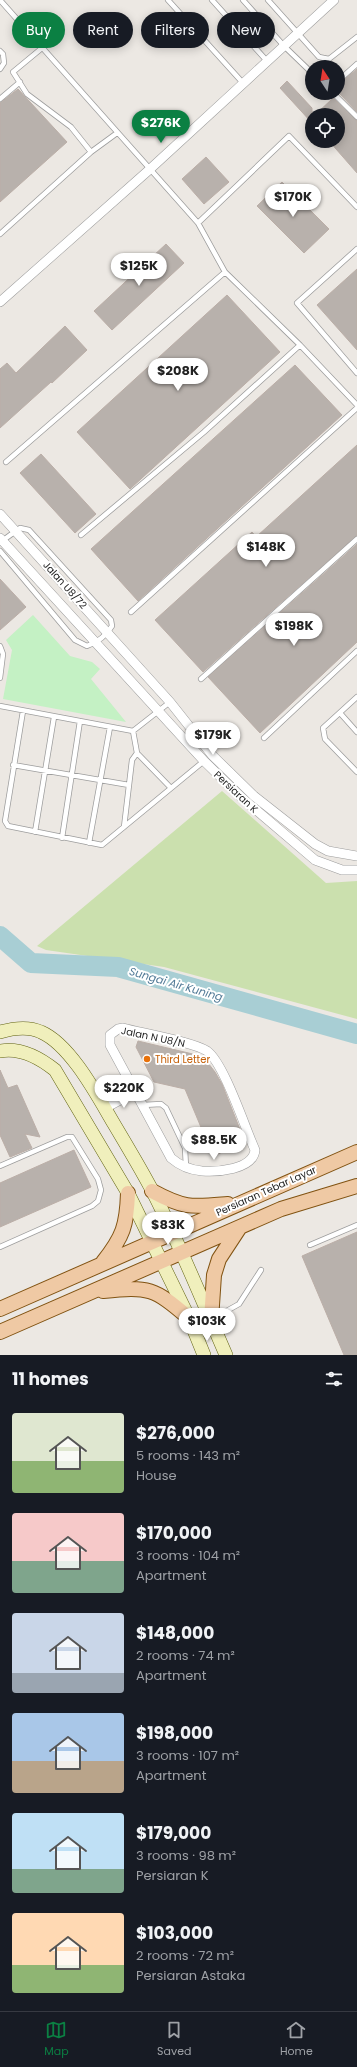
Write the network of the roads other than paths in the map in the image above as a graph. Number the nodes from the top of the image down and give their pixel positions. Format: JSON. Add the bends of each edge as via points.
{"nodes":[{"id":1,"x":0,"y":0,"type":"edge"},
{"id":2,"x":169,"y":0,"type":"edge"},
{"id":3,"x":212,"y":0,"type":"edge"},
{"id":4,"x":243,"y":0,"type":"edge"},
{"id":5,"x":268,"y":0,"type":"edge"},
{"id":6,"x":334,"y":0,"type":"edge"},
{"id":7,"x":12,"y":14,"type":"edge"},
{"id":8,"x":298,"y":33,"type":"junction"},
{"id":9,"x":357,"y":37,"type":"edge"},
{"id":10,"x":284,"y":46,"type":"junction"},
{"id":11,"x":42,"y":48,"type":"joint"},
{"id":12,"x":0,"y":51,"type":"edge"},
{"id":13,"x":267,"y":61,"type":"junction"},
{"id":14,"x":357,"y":64,"type":"edge"},
{"id":15,"x":305,"y":66,"type":"edge"},
{"id":16,"x":0,"y":69,"type":"edge"},
{"id":17,"x":345,"y":75,"type":"edge"},
{"id":18,"x":20,"y":82,"type":"junction"},
{"id":19,"x":243,"y":83,"type":"junction"},
{"id":20,"x":0,"y":99,"type":"edge"},
{"id":21,"x":340,"y":100,"type":"edge"},
{"id":22,"x":357,"y":117,"type":"edge"},
{"id":23,"x":117,"y":133,"type":"junction"},
{"id":24,"x":91,"y":152,"type":"junction"},
{"id":25,"x":149,"y":170,"type":"junction"},
{"id":26,"x":357,"y":207,"type":"edge"},
{"id":27,"x":198,"y":223,"type":"junction"},
{"id":28,"x":0,"y":234,"type":"edge"},
{"id":29,"x":357,"y":249,"type":"edge"},
{"id":30,"x":225,"y":272,"type":"junction"},
{"id":31,"x":0,"y":302,"type":"edge"},
{"id":32,"x":300,"y":345,"type":"junction"},
{"id":33,"x":357,"y":373,"type":"edge"},
{"id":34,"x":357,"y":405,"type":"edge"},
{"id":35,"x":357,"y":408,"type":"edge"},
{"id":36,"x":6,"y":462,"type":"dead end"},
{"id":37,"x":0,"y":514,"type":"edge"},
{"id":38,"x":15,"y":530,"type":"junction"},
{"id":39,"x":81,"y":535,"type":"dead end"},
{"id":40,"x":357,"y":539,"type":"edge"},
{"id":41,"x":1,"y":541,"type":"edge"},
{"id":42,"x":0,"y":551,"type":"edge"},
{"id":43,"x":131,"y":612,"type":"dead end"},
{"id":44,"x":108,"y":633,"type":"junction"},
{"id":45,"x":96,"y":643,"type":"junction"},
{"id":46,"x":0,"y":646,"type":"edge"},
{"id":47,"x":357,"y":651,"type":"edge"},
{"id":48,"x":129,"y":656,"type":"joint"},
{"id":49,"x":117,"y":666,"type":"joint"},
{"id":50,"x":0,"y":678,"type":"edge"},
{"id":51,"x":200,"y":679,"type":"dead end"},
{"id":52,"x":357,"y":697,"type":"edge"},
{"id":53,"x":170,"y":702,"type":"junction"},
{"id":54,"x":0,"y":706,"type":"edge"},
{"id":55,"x":23,"y":710,"type":"junction"},
{"id":56,"x":158,"y":712,"type":"junction"},
{"id":57,"x":340,"y":713,"type":"junction"},
{"id":58,"x":54,"y":716,"type":"junction"},
{"id":59,"x":80,"y":721,"type":"junction"},
{"id":60,"x":110,"y":727,"type":"junction"},
{"id":61,"x":133,"y":731,"type":"junction"},
{"id":62,"x":357,"y":732,"type":"edge"},
{"id":63,"x":264,"y":738,"type":"dead end"},
{"id":64,"x":137,"y":753,"type":"junction"},
{"id":65,"x":212,"y":755,"type":"junction"},
{"id":66,"x":204,"y":762,"type":"junction"},
{"id":67,"x":13,"y":765,"type":"junction"},
{"id":68,"x":45,"y":770,"type":"junction"},
{"id":69,"x":357,"y":772,"type":"edge"},
{"id":70,"x":72,"y":775,"type":"junction"},
{"id":71,"x":100,"y":780,"type":"junction"},
{"id":72,"x":129,"y":785,"type":"junction"},
{"id":73,"x":170,"y":787,"type":"junction"},
{"id":74,"x":124,"y":827,"type":"junction"},
{"id":75,"x":35,"y":832,"type":"junction"},
{"id":76,"x":62,"y":838,"type":"junction"},
{"id":77,"x":89,"y":843,"type":"junction"},
{"id":78,"x":357,"y":856,"type":"edge"},
{"id":79,"x":357,"y":870,"type":"edge"},
{"id":80,"x":0,"y":1032,"type":"edge"},
{"id":81,"x":0,"y":1051,"type":"edge"},
{"id":82,"x":135,"y":1092,"type":"junction"},
{"id":83,"x":142,"y":1105,"type":"junction"},
{"id":84,"x":105,"y":1108,"type":"junction"},
{"id":85,"x":357,"y":1152,"type":"edge"},
{"id":86,"x":0,"y":1166,"type":"edge"},
{"id":87,"x":186,"y":1167,"type":"junction"},
{"id":88,"x":357,"y":1186,"type":"edge"},
{"id":89,"x":152,"y":1191,"type":"junction"},
{"id":90,"x":128,"y":1193,"type":"junction"},
{"id":91,"x":239,"y":1203,"type":"junction"},
{"id":92,"x":357,"y":1225,"type":"edge"},
{"id":93,"x":240,"y":1227,"type":"junction"},
{"id":94,"x":173,"y":1232,"type":"junction"},
{"id":95,"x":152,"y":1242,"type":"junction"},
{"id":96,"x":310,"y":1245,"type":"dead end"},
{"id":97,"x":0,"y":1247,"type":"edge"},
{"id":98,"x":181,"y":1252,"type":"junction"},
{"id":99,"x":161,"y":1261,"type":"junction"},
{"id":100,"x":101,"y":1264,"type":"junction"},
{"id":101,"x":261,"y":1270,"type":"dead end"},
{"id":102,"x":90,"y":1292,"type":"junction"},
{"id":103,"x":0,"y":1308,"type":"edge"},
{"id":104,"x":189,"y":1318,"type":"junction"},
{"id":105,"x":211,"y":1320,"type":"junction"},
{"id":106,"x":0,"y":1332,"type":"edge"},
{"id":107,"x":204,"y":1355,"type":"edge"},
{"id":108,"x":226,"y":1355,"type":"edge"}],
"edges":[{"from":1,"to":7,"type":"lane"},
{"from":2,"to":19,"type":"lane"},
{"from":3,"to":13,"type":"lane"},
{"from":4,"to":10,"type":"lane"},
{"from":5,"to":8,"type":"lane"},
{"from":6,"to":8,"type":"street"},
{"from":8,"to":9,"type":"lane","via":[[318,57],[323,59],[329,59]]},
{"from":8,"to":10,"type":"street"},
{"from":10,"to":13,"type":"street"},
{"from":10,"to":15,"type":"lane"},
{"from":11,"to":18,"type":"lane","via":[[13,72]]},
{"from":11,"to":23,"type":"lane"},
{"from":12,"to":16,"type":"lane","via":[[4,62]]},
{"from":13,"to":19,"type":"street"},
{"from":14,"to":17,"type":"lane"},
{"from":18,"to":20,"type":"lane"},
{"from":18,"to":24,"type":"lane","via":[[27,94],[71,127]]},
{"from":19,"to":25,"type":"street"},
{"from":21,"to":22,"type":"lane"},
{"from":23,"to":24,"type":"lane"},
{"from":23,"to":25,"type":"lane"},
{"from":24,"to":28,"type":"lane"},
{"from":25,"to":27,"type":"lane"},
{"from":25,"to":31,"type":"street"},
{"from":26,"to":27,"type":"lane","via":[[289,136]]},
{"from":27,"to":30,"type":"lane"},
{"from":29,"to":33,"type":"lane","via":[[298,303]]},
{"from":30,"to":32,"type":"lane"},
{"from":30,"to":36,"type":"lane"},
{"from":32,"to":34,"type":"lane"},
{"from":32,"to":39,"type":"lane","via":[[204,432]]},
{"from":35,"to":43,"type":"lane"},
{"from":37,"to":38,"type":"street","name":"Jalan U8/72"},
{"from":38,"to":41,"type":"lane"},
{"from":38,"to":44,"type":"street","name":"Jalan U8/72"},
{"from":40,"to":51,"type":"lane"},
{"from":41,"to":45,"type":"street","name":"Jalan U8/72"},
{"from":42,"to":45,"type":"lane","via":[[75,640],[83,645]]},
{"from":44,"to":45,"type":"lane"},
{"from":44,"to":48,"type":"street","name":"Jalan U8/72"},
{"from":45,"to":49,"type":"street","name":"Jalan U8/72"},
{"from":46,"to":50,"type":"lane","via":[[3,654]]},
{"from":47,"to":63,"type":"lane"},
{"from":48,"to":53,"type":"street","name":"Persiaran K"},
{"from":49,"to":56,"type":"street","name":"Persiaran K"},
{"from":52,"to":57,"type":"lane"},
{"from":53,"to":56,"type":"lane"},
{"from":53,"to":65,"type":"street","name":"Persiaran K"},
{"from":54,"to":55,"type":"lane"},
{"from":55,"to":58,"type":"lane"},
{"from":55,"to":67,"type":"lane"},
{"from":56,"to":61,"type":"lane"},
{"from":56,"to":66,"type":"street","name":"Persiaran K"},
{"from":57,"to":62,"type":"lane"},
{"from":57,"to":69,"type":"lane","via":[[323,728],[326,740]]},
{"from":58,"to":59,"type":"lane"},
{"from":58,"to":68,"type":"lane"},
{"from":59,"to":60,"type":"lane"},
{"from":59,"to":70,"type":"lane"},
{"from":60,"to":61,"type":"lane"},
{"from":60,"to":71,"type":"lane"},
{"from":61,"to":64,"type":"lane"},
{"from":64,"to":72,"type":"lane","via":[[132,760]]},
{"from":64,"to":73,"type":"lane"},
{"from":65,"to":66,"type":"lane"},
{"from":65,"to":78,"type":"street","name":"Persiaran K","via":[[254,796],[315,844],[328,851]]},
{"from":66,"to":73,"type":"lane"},
{"from":66,"to":79,"type":"street","name":"Persiaran K","via":[[315,860],[335,868]]},
{"from":67,"to":68,"type":"lane"},
{"from":67,"to":75,"type":"lane","via":[[5,824]]},
{"from":68,"to":70,"type":"lane"},
{"from":68,"to":75,"type":"lane"},
{"from":70,"to":71,"type":"lane"},
{"from":70,"to":76,"type":"lane"},
{"from":71,"to":72,"type":"lane"},
{"from":71,"to":77,"type":"lane"},
{"from":72,"to":74,"type":"lane"},
{"from":73,"to":74,"type":"lane"},
{"from":74,"to":77,"type":"lane","via":[[102,845]]},
{"from":75,"to":76,"type":"lane"},
{"from":76,"to":77,"type":"lane"},
{"from":80,"to":84,"type":"street","via":[[14,1028],[42,1032],[72,1059],[90,1082]]},
{"from":81,"to":90,"type":"street","via":[[28,1053],[55,1070]]},
{"from":82,"to":83,"type":"street","name":"Jalan N U8/N"},
{"from":82,"to":84,"type":"street"},
{"from":82,"to":87,"type":"street","name":"Jalan N U8/N","via":[[110,1045],[110,1035],[118,1029],[124,1028],[200,1048],[216,1060],[254,1155],[241,1165],[229,1169],[200,1171]]},
{"from":83,"to":87,"type":"street","name":"Jalan N U8/N","via":[[166,1152],[175,1162]]},
{"from":83,"to":87,"type":"lane","via":[[161,1104],[166,1108],[185,1148]]},
{"from":84,"to":89,"type":"street"},
{"from":85,"to":91,"type":"main road","name":"Persiaran Tebar Layar"},
{"from":86,"to":97,"type":"lane","via":[[72,1137],[98,1179],[101,1190],[98,1201],[92,1206]]},
{"from":88,"to":93,"type":"main road","via":[[281,1209]]},
{"from":89,"to":91,"type":"main road","via":[[176,1203],[193,1207]]},
{"from":89,"to":94,"type":"street"},
{"from":90,"to":95,"type":"street"},
{"from":90,"to":100,"type":"main road","via":[[124,1228],[117,1245]]},
{"from":91,"to":94,"type":"main road","name":"Persiaran Tebar Layar"},
{"from":92,"to":96,"type":"lane"},
{"from":93,"to":98,"type":"main road"},
{"from":93,"to":105,"type":"main road","via":[[219,1260],[214,1274]]},
{"from":94,"to":95,"type":"main road","name":"Persiaran Tebar Layar"},
{"from":94,"to":98,"type":"street"},
{"from":95,"to":99,"type":"street"},
{"from":95,"to":100,"type":"main road","name":"Persiaran Tebar Layar"},
{"from":98,"to":99,"type":"main road"},
{"from":98,"to":105,"type":"street"},
{"from":99,"to":102,"type":"main road"},
{"from":99,"to":104,"type":"street"},
{"from":100,"to":103,"type":"main road","name":"Persiaran Tebar Layar"},
{"from":101,"to":105,"type":"lane","via":[[239,1304]]},
{"from":102,"to":104,"type":"main road","via":[[128,1288],[154,1291]]},
{"from":102,"to":106,"type":"main road"},
{"from":104,"to":107,"type":"street"},
{"from":105,"to":108,"type":"street"}]}
